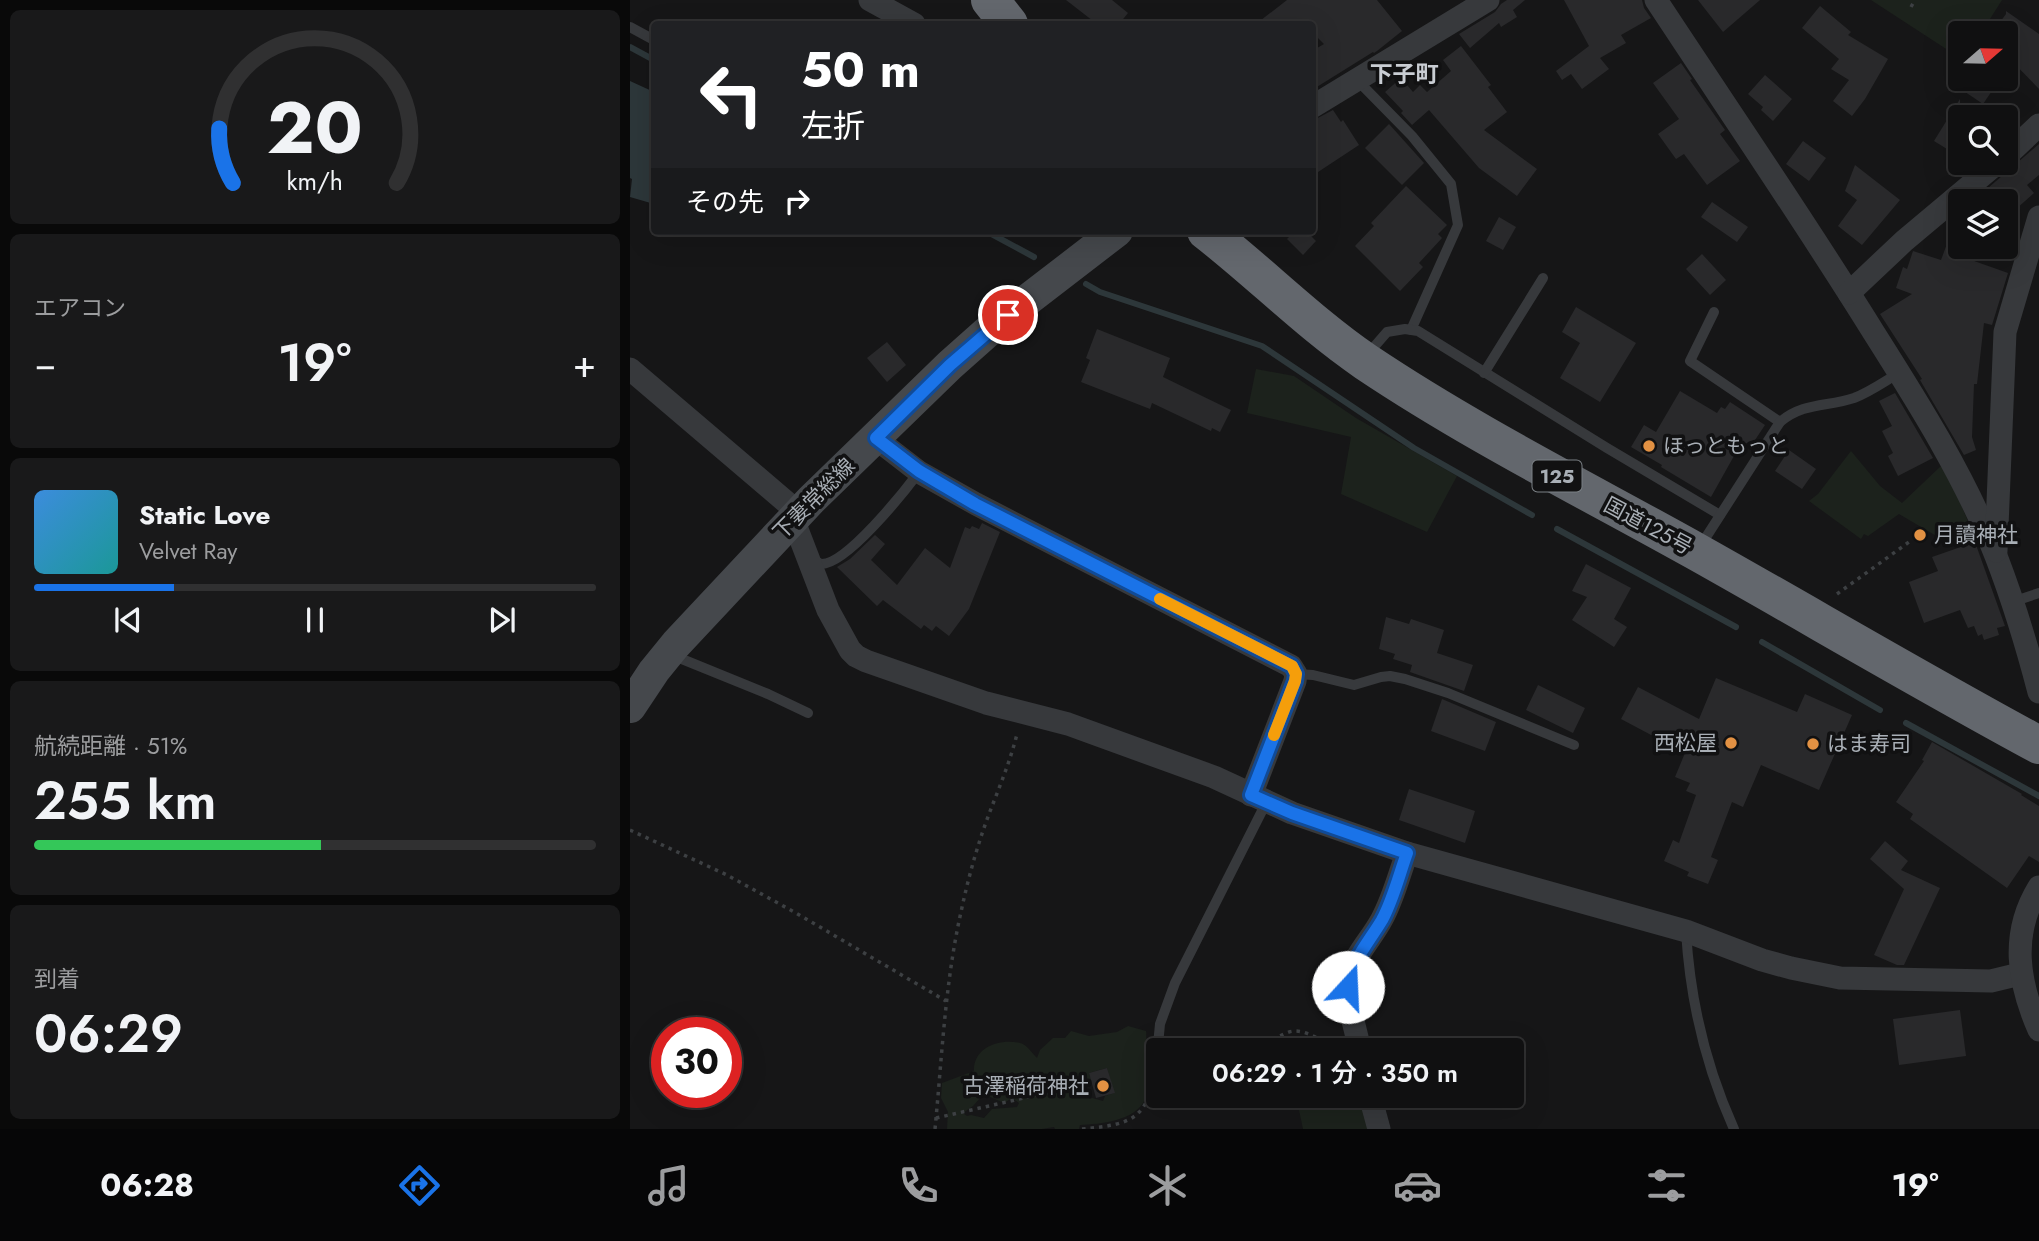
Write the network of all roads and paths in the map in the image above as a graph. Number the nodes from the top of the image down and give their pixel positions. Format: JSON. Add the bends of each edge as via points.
{"nodes":[{"id":1,"x":870,"y":0,"type":"edge"},
{"id":2,"x":1488,"y":0,"type":"edge"},
{"id":3,"x":1656,"y":0,"type":"edge"},
{"id":4,"x":1915,"y":0,"type":"edge"},
{"id":5,"x":1911,"y":7,"type":"dead end"},
{"id":6,"x":908,"y":21,"type":"edge"},
{"id":7,"x":630,"y":27,"type":"edge"},
{"id":8,"x":651,"y":38,"type":"edge"},
{"id":9,"x":1357,"y":79,"type":"junction"},
{"id":10,"x":1316,"y":105,"type":"edge"},
{"id":11,"x":2039,"y":125,"type":"edge"},
{"id":12,"x":2018,"y":145,"type":"edge"},
{"id":13,"x":1984,"y":175,"type":"edge"},
{"id":14,"x":2039,"y":216,"type":"edge"},
{"id":15,"x":1112,"y":235,"type":"edge"},
{"id":16,"x":1211,"y":235,"type":"edge"},
{"id":17,"x":1543,"y":278,"type":"dead end"},
{"id":18,"x":1849,"y":293,"type":"junction"},
{"id":19,"x":1714,"y":312,"type":"dead end"},
{"id":20,"x":1411,"y":330,"type":"junction"},
{"id":21,"x":1363,"y":360,"type":"junction"},
{"id":22,"x":630,"y":369,"type":"edge"},
{"id":23,"x":1484,"y":373,"type":"junction"},
{"id":24,"x":1899,"y":373,"type":"junction"},
{"id":25,"x":1780,"y":422,"type":"junction"},
{"id":26,"x":876,"y":438,"type":"junction"},
{"id":27,"x":919,"y":471,"type":"junction"},
{"id":28,"x":1720,"y":515,"type":"junction"},
{"id":29,"x":796,"y":516,"type":"junction"},
{"id":30,"x":1909,"y":542,"type":"dead end"},
{"id":31,"x":1696,"y":552,"type":"junction"},
{"id":32,"x":807,"y":555,"type":"junction"},
{"id":33,"x":1996,"y":555,"type":"junction"},
{"id":34,"x":2039,"y":593,"type":"edge"},
{"id":35,"x":1837,"y":594,"type":"dead end"},
{"id":36,"x":2012,"y":602,"type":"junction"},
{"id":37,"x":668,"y":653,"type":"junction"},
{"id":38,"x":1296,"y":674,"type":"junction"},
{"id":39,"x":2039,"y":692,"type":"edge"},
{"id":40,"x":630,"y":707,"type":"edge"},
{"id":41,"x":1023,"y":712,"type":"junction"},
{"id":42,"x":808,"y":713,"type":"dead end"},
{"id":43,"x":1574,"y":745,"type":"dead end"},
{"id":44,"x":2039,"y":745,"type":"edge"},
{"id":45,"x":1259,"y":799,"type":"junction"},
{"id":46,"x":630,"y":830,"type":"edge"},
{"id":47,"x":1407,"y":853,"type":"junction"},
{"id":48,"x":2039,"y":887,"type":"edge"},
{"id":49,"x":1686,"y":931,"type":"junction"},
{"id":50,"x":2020,"y":974,"type":"junction"},
{"id":51,"x":946,"y":1001,"type":"junction"},
{"id":52,"x":2039,"y":1030,"type":"edge"},
{"id":53,"x":1159,"y":1038,"type":"edge"},
{"id":54,"x":1275,"y":1038,"type":"edge"},
{"id":55,"x":1313,"y":1038,"type":"edge"},
{"id":56,"x":1358,"y":1038,"type":"edge"},
{"id":57,"x":1090,"y":1083,"type":"dead end"},
{"id":58,"x":1146,"y":1103,"type":"edge"},
{"id":59,"x":1373,"y":1108,"type":"edge"},
{"id":60,"x":936,"y":1118,"type":"junction"},
{"id":61,"x":934,"y":1129,"type":"edge"},
{"id":62,"x":1082,"y":1129,"type":"edge"},
{"id":63,"x":1379,"y":1129,"type":"edge"},
{"id":64,"x":1734,"y":1129,"type":"edge"}],
"edges":[{"from":1,"to":6,"type":"street"},
{"from":2,"to":9,"type":"street"},
{"from":3,"to":18,"type":"street"},
{"from":4,"to":5,"type":"path"},
{"from":7,"to":8,"type":"lane"},
{"from":9,"to":10,"type":"street"},
{"from":9,"to":20,"type":"lane","via":[[1451,184],[1458,225]]},
{"from":11,"to":12,"type":"street"},
{"from":13,"to":18,"type":"street","via":[[1904,240]]},
{"from":14,"to":33,"type":"street","via":[[2005,332]]},
{"from":15,"to":26,"type":"main road","name":"下妻常総線","via":[[995,325]]},
{"from":16,"to":21,"type":"highway","name":"国道125号","number":"125"},
{"from":17,"to":23,"type":"lane"},
{"from":18,"to":24,"type":"street"},
{"from":19,"to":25,"type":"lane","via":[[1690,361]]},
{"from":20,"to":21,"type":"lane","via":[[1387,332]]},
{"from":20,"to":23,"type":"lane"},
{"from":21,"to":31,"type":"highway","name":"国道125号","number":"125","via":[[1493,441]]},
{"from":22,"to":29,"type":"street"},
{"from":23,"to":28,"type":"lane"},
{"from":24,"to":25,"type":"lane","via":[[1855,398],[1799,410]]},
{"from":24,"to":33,"type":"street","via":[[1958,473]]},
{"from":25,"to":28,"type":"lane"},
{"from":26,"to":27,"type":"street"},
{"from":26,"to":29,"type":"main road","name":"下妻常総線"},
{"from":27,"to":32,"type":"lane","via":[[894,504],[834,562],[821,564]]},
{"from":27,"to":38,"type":"street","via":[[1034,535],[1285,662]]},
{"from":28,"to":31,"type":"lane"},
{"from":29,"to":32,"type":"street"},
{"from":29,"to":37,"type":"main road","name":"下妻常総線"},
{"from":30,"to":35,"type":"path"},
{"from":31,"to":44,"type":"highway","name":"国道125号","number":"125"},
{"from":32,"to":41,"type":"street","via":[[828,610],[856,656]]},
{"from":33,"to":36,"type":"street"},
{"from":34,"to":36,"type":"lane"},
{"from":36,"to":39,"type":"street"},
{"from":37,"to":40,"type":"main road","name":"下妻常総線"},
{"from":37,"to":42,"type":"lane"},
{"from":38,"to":43,"type":"lane","via":[[1354,685],[1381,677],[1405,679]]},
{"from":38,"to":45,"type":"street"},
{"from":41,"to":45,"type":"street","via":[[1202,772]]},
{"from":41,"to":51,"type":"path","via":[[1010,764],[974,859]]},
{"from":45,"to":47,"type":"street"},
{"from":45,"to":53,"type":"lane","via":[[1175,983]]},
{"from":46,"to":51,"type":"path","via":[[727,875]]},
{"from":47,"to":49,"type":"street"},
{"from":47,"to":56,"type":"street","via":[[1383,918],[1349,975]]},
{"from":48,"to":50,"type":"street","via":[[2024,923]]},
{"from":49,"to":50,"type":"street","via":[[1762,960],[1840,978],[1991,981]]},
{"from":49,"to":64,"type":"lane","via":[[1701,1035]]},
{"from":50,"to":52,"type":"street"},
{"from":51,"to":60,"type":"path"},
{"from":54,"to":55,"type":"path","via":[[1299,1031]]},
{"from":57,"to":60,"type":"path"},
{"from":58,"to":62,"type":"path","via":[[1139,1114],[1119,1123]]},
{"from":59,"to":63,"type":"street"},
{"from":60,"to":61,"type":"path"}]}
